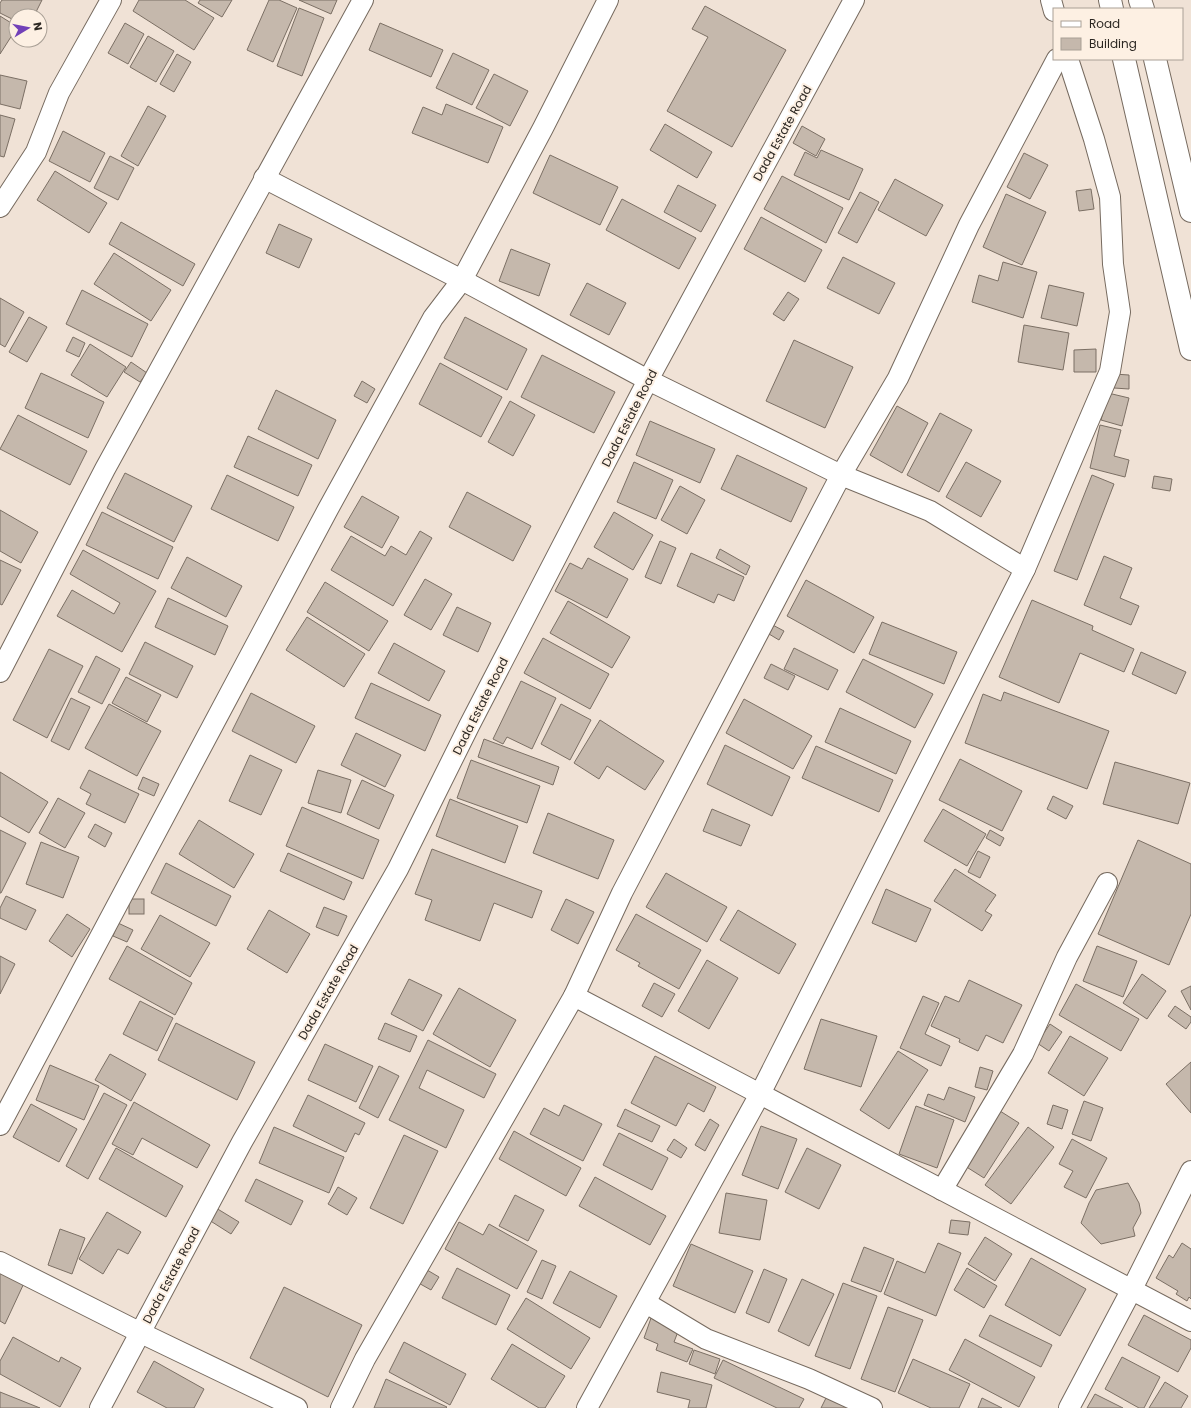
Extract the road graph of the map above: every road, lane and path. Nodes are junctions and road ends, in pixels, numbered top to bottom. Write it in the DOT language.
graph roads {
  1 [pos="111,0"];
  2 [pos="363,0"];
  3 [pos="608,0"];
  4 [pos="854,0"];
  5 [pos="1056,60"];
  6 [pos="1068,60"];
  7 [pos="1124,60"];
  8 [pos="1155,60"];
  9 [pos="264,178"];
  10 [pos="0,207"];
  11 [pos="1191,211"];
  12 [pos="462,280"];
  13 [pos="1191,349"];
  14 [pos="648,380"];
  15 [pos="841,475"];
  16 [pos="1025,569"];
  17 [pos="0,672"];
  18 [pos="1107,883"];
  19 [pos="574,996"];
  20 [pos="760,1094"];
  21 [pos="0,1125"];
  22 [pos="1191,1171"];
  23 [pos="942,1190"];
  24 [pos="0,1262"];
  25 [pos="1132,1288"];
  26 [pos="646,1302"];
  27 [pos="1191,1321"];
  28 [pos="141,1333"];
  29 [pos="100,1408"];
  30 [pos="297,1408"];
  31 [pos="341,1408"];
  32 [pos="587,1408"];
  33 [pos="872,1408"];
  34 [pos="1069,1408"];
  1 -- 10 [label="street"];
  2 -- 9 [label="street"];
  3 -- 12 [label="street"];
  4 -- 14 [label="street, Dada Estate Road"];
  5 -- 15 [label="street"];
  6 -- 16 [label="street"];
  7 -- 13 [label="highway"];
  8 -- 11 [label="highway"];
  9 -- 12 [label="street"];
  9 -- 17 [label="street"];
  12 -- 14 [label="street"];
  12 -- 21 [label="street"];
  14 -- 15 [label="street"];
  14 -- 28 [label="street, Dada Estate Road"];
  15 -- 16 [label="street"];
  15 -- 19 [label="street"];
  16 -- 20 [label="street"];
  18 -- 23 [label="street"];
  19 -- 20 [label="street"];
  19 -- 31 [label="street"];
  20 -- 23 [label="street"];
  20 -- 26 [label="street"];
  22 -- 25 [label="street"];
  23 -- 25 [label="street"];
  24 -- 28 [label="street"];
  25 -- 27 [label="street"];
  25 -- 34 [label="street"];
  26 -- 32 [label="street"];
  26 -- 33 [label="street"];
  28 -- 29 [label="street, Dada Estate Road"];
  28 -- 30 [label="street"];
}
